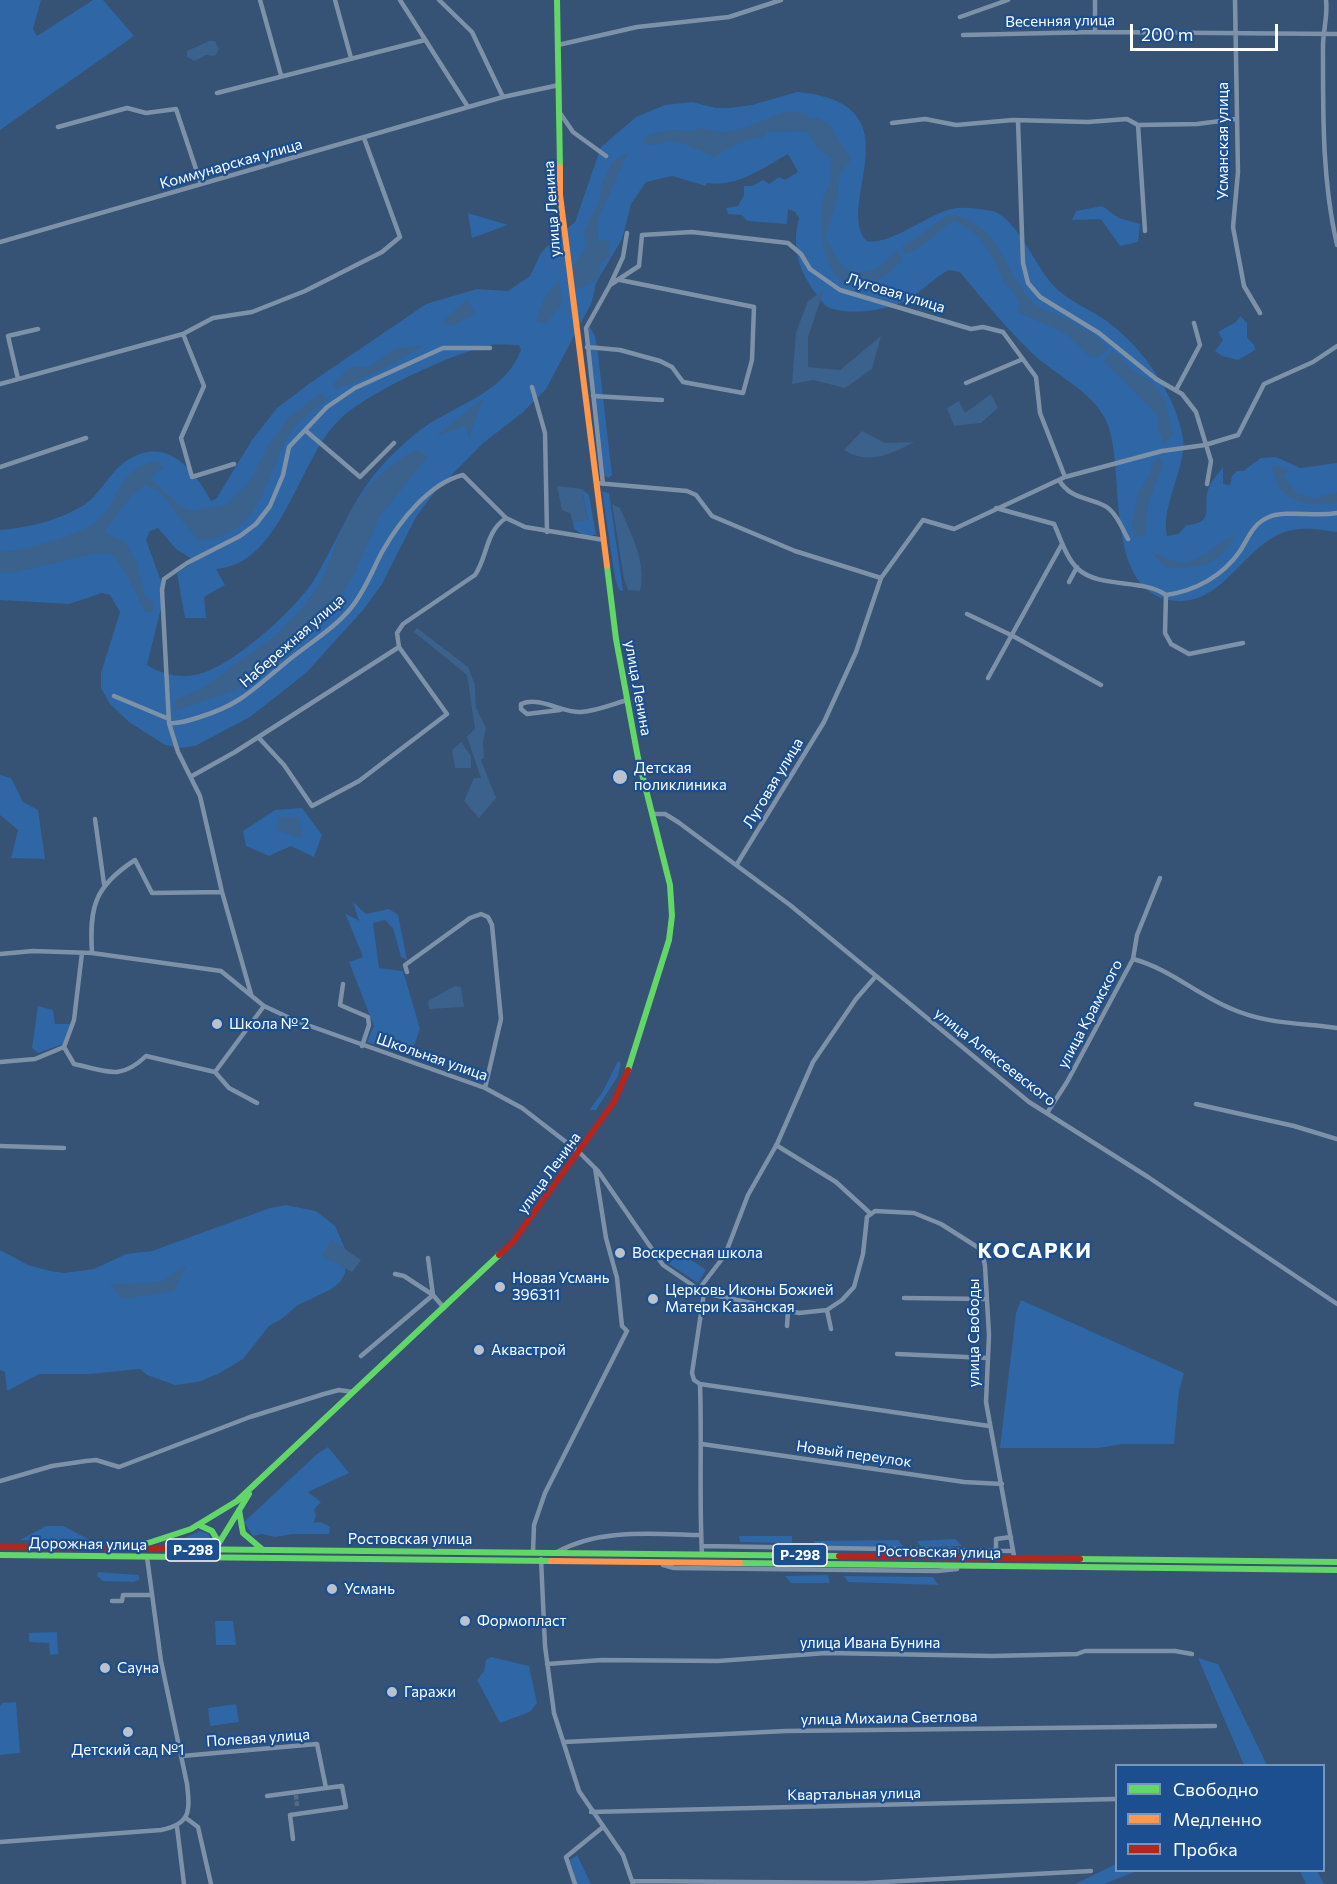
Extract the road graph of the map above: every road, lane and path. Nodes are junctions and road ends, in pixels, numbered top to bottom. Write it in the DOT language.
graph roads {
  1 [pos="260,0"];
  2 [pos="335,0"];
  3 [pos="400,0"];
  4 [pos="439,0"];
  5 [pos="557,0"];
  6 [pos="781,0"];
  7 [pos="1008,0"];
  8 [pos="1095,0"];
  9 [pos="1235,0"];
  10 [pos="1326,0"];
  11 [pos="772,2"];
  12 [pos="960,17"];
  13 [pos="1095,32"];
  14 [pos="1234,33"];
  15 [pos="963,34"];
  16 [pos="1323,34"];
  17 [pos="1337,34"];
  18 [pos="425,40"];
  19 [pos="558,45"];
  20 [pos="351,58"];
  21 [pos="281,75"];
  22 [pos="559,85"];
  23 [pos="217,93"];
  24 [pos="503,97"];
  25 [pos="468,107"];
  26 [pos="560,114"];
  27 [pos="1236,119"];
  28 [pos="1018,121"];
  29 [pos="892,123"];
  30 [pos="1138,125"];
  31 [pos="57,127"];
  32 [pos="364,138"];
  33 [pos="606,156"];
  34 [pos="201,184"];
  35 [pos="1145,231"];
  36 [pos="1336,231"];
  37 [pos="627,233"];
  38 [pos="0,242"];
  39 [pos="1337,245"];
  40 [pos="619,280"];
  41 [pos="610,285"];
  42 [pos="1260,313"];
  43 [pos="1194,323"];
  44 [pos="38,329"];
  45 [pos="183,334"];
  46 [pos="1337,346"];
  47 [pos="587,347"];
  48 [pos="490,348"];
  49 [pos="1023,360"];
  50 [pos="18,379"];
  51 [pos="966,383"];
  52 [pos="0,384"];
  53 [pos="532,387"];
  54 [pos="1176,390"];
  55 [pos="593,396"];
  56 [pos="662,400"];
  57 [pos="306,431"];
  58 [pos="86,438"];
  59 [pos="394,443"];
  60 [pos="1205,445"];
  61 [pos="234,464"];
  62 [pos="0,467"];
  63 [pos="1065,477"];
  64 [pos="1059,480"];
  65 [pos="600,483"];
  66 [pos="1208,484"];
  67 [pos="995,508"];
  68 [pos="1337,513"];
  69 [pos="506,518"];
  70 [pos="547,532"];
  71 [pos="1128,539"];
  72 [pos="604,540"];
  73 [pos="1062,544"];
  74 [pos="1077,567"];
  75 [pos="881,578"];
  76 [pos="1069,582"];
  77 [pos="1167,595"];
  78 [pos="967,614"];
  79 [pos="1013,636"];
  80 [pos="1243,643"];
  81 [pos="399,647"];
  82 [pos="988,678"];
  83 [pos="1101,685"];
  84 [pos="114,696"];
  85 [pos="627,700"];
  86 [pos="560,710"];
  87 [pos="169,721"];
  88 [pos="259,738"];
  89 [pos="192,776"];
  90 [pos="652,814"];
  91 [pos="95,819"];
  92 [pos="737,864"];
  93 [pos="1160,878"];
  94 [pos="104,884"];
  95 [pos="222,892"];
  96 [pos="82,953"];
  97 [pos="92,953"];
  98 [pos="1,954"];
  99 [pos="1132,960"];
  100 [pos="407,972"];
  101 [pos="876,976"];
  102 [pos="343,984"];
  103 [pos="251,994"];
  104 [pos="264,1006"];
  105 [pos="1337,1028"];
  106 [pos="362,1046"];
  107 [pos="64,1047"];
  108 [pos="0,1062"];
  109 [pos="215,1072"];
  110 [pos="485,1088"];
  111 [pos="257,1103"];
  112 [pos="1196,1104"];
  113 [pos="1047,1113"];
  114 [pos="1337,1139"];
  115 [pos="776,1145"];
  116 [pos="0,1146"];
  117 [pos="64,1148"];
  118 [pos="579,1152"];
  119 [pos="595,1168"];
  120 [pos="871,1214"];
  121 [pos="428,1258"];
  122 [pos="395,1274"];
  123 [pos="702,1291"];
  124 [pos="433,1294"];
  125 [pos="904,1298"];
  126 [pos="987,1299"];
  127 [pos="1337,1304"];
  128 [pos="444,1308"];
  129 [pos="827,1310"];
  130 [pos="788,1311"];
  131 [pos="787,1326"];
  132 [pos="831,1329"];
  133 [pos="897,1354"];
  134 [pos="361,1356"];
  135 [pos="988,1358"];
  136 [pos="700,1384"];
  137 [pos="353,1392"];
  138 [pos="989,1426"];
  139 [pos="702,1444"];
  140 [pos="0,1481"];
  141 [pos="257,1484"];
  142 [pos="1002,1484"];
  143 [pos="239,1510"];
  144 [pos="201,1526"];
  145 [pos="701,1534"];
  146 [pos="1011,1537"];
  147 [pos="219,1544"];
  148 [pos="702,1546"];
  149 [pos="0,1547"];
  150 [pos="123,1550"];
  151 [pos="214,1550"];
  152 [pos="263,1550"];
  153 [pos="996,1551"];
  154 [pos="533,1552"];
  155 [pos="556,1552"];
  156 [pos="702,1554"];
  157 [pos="1014,1554"];
  158 [pos="0,1555"];
  159 [pos="147,1557"];
  160 [pos="205,1557"];
  161 [pos="284,1558"];
  162 [pos="541,1559"];
  163 [pos="1337,1562"];
  164 [pos="1014,1565"];
  165 [pos="1337,1570"];
  166 [pos="150,1595"];
  167 [pos="112,1600"];
  168 [pos="1192,1654"];
  169 [pos="547,1664"];
  170 [pos="1215,1726"];
  171 [pos="564,1742"];
  172 [pos="182,1756"];
  173 [pos="326,1788"];
  174 [pos="267,1796"];
  175 [pos="1115,1799"];
  176 [pos="297,1806"];
  177 [pos="591,1812"];
  178 [pos="298,1814"];
  179 [pos="186,1818"];
  180 [pos="177,1827"];
  181 [pos="603,1827"];
  182 [pos="293,1839"];
  183 [pos="0,1842"];
  184 [pos="1091,1871"];
  185 [pos="633,1883"];
  186 [pos="184,1884"];
  187 [pos="210,1884"];
  188 [pos="574,1884"];
  1 -- 21 [label="street"];
  2 -- 20 [label="street"];
  3 -- 18 [label="street"];
  4 -- 24 [label="street"];
  5 -- 19 [label="main road, улица Ленина"];
  6 -- 11 [label="street"];
  7 -- 12 [label="street"];
  8 -- 13 [label="street"];
  9 -- 14 [label="street, Усманская улица"];
  10 -- 16 [label="street"];
  11 -- 19 [label="street"];
  13 -- 14 [label="street, Весенняя улица"];
  13 -- 15 [label="street, Весенняя улица"];
  14 -- 16 [label="street, Весенняя улица"];
  14 -- 27 [label="street, Усманская улица"];
  16 -- 17 [label="street, Весенняя улица"];
  16 -- 36 [label="street"];
  18 -- 20 [label="street"];
  18 -- 25 [label="street"];
  19 -- 22 [label="main road, улица Ленина"];
  20 -- 21 [label="street"];
  21 -- 23 [label="street"];
  22 -- 24 [label="street, Коммунарская улица"];
  22 -- 26 [label="main road, улица Ленина"];
  24 -- 25 [label="street, Коммунарская улица"];
  25 -- 32 [label="street, Коммунарская улица"];
  26 -- 33 [label="street"];
  26 -- 65 [label="main road, улица Ленина"];
  27 -- 30 [label="street"];
  27 -- 42 [label="street, Усманская улица"];
  28 -- 29 [label="street"];
  28 -- 30 [label="street"];
  28 -- 54 [label="street"];
  30 -- 35 [label="street"];
  31 -- 34 [label="street"];
  32 -- 34 [label="street, Коммунарская улица"];
  32 -- 45 [label="street"];
  34 -- 38 [label="street, Коммунарская улица"];
  36 -- 39 [label="street"];
  37 -- 41 [label="street"];
  40 -- 41 [label="street, Луговая улица"];
  40 -- 47 [label="street"];
  40 -- 49 [label="street, Луговая улица"];
  41 -- 47 [label="street, Луговая улица"];
  43 -- 54 [label="street"];
  44 -- 50 [label="street"];
  45 -- 50 [label="street"];
  45 -- 61 [label="street"];
  46 -- 60 [label="street, Луговая улица"];
  47 -- 55 [label="street, Луговая улица"];
  48 -- 57 [label="street"];
  49 -- 51 [label="street"];
  49 -- 63 [label="street, Луговая улица"];
  50 -- 52 [label="street"];
  53 -- 70 [label="street"];
  54 -- 60 [label="street"];
  55 -- 56 [label="street"];
  55 -- 65 [label="street, Луговая улица"];
  57 -- 59 [label="street"];
  57 -- 87 [label="street"];
  58 -- 62 [label="street"];
  60 -- 63 [label="street, Луговая улица"];
  60 -- 66 [label="street"];
  63 -- 64 [label="street, Луговая улица"];
  64 -- 67 [label="street, Луговая улица"];
  64 -- 71 [label="street"];
  65 -- 72 [label="main road, улица Ленина"];
  65 -- 75 [label="street"];
  67 -- 73 [label="street"];
  67 -- 75 [label="street, Луговая улица"];
  68 -- 77 [label="street"];
  69 -- 70 [label="street, Набережная улица"];
  69 -- 81 [label="street"];
  69 -- 87 [label="street, Набережная улица"];
  70 -- 72 [label="street, Набережная улица"];
  72 -- 85 [label="main road, улица Ленина"];
  73 -- 74 [label="street"];
  73 -- 79 [label="street"];
  74 -- 76 [label="street"];
  74 -- 77 [label="street"];
  75 -- 92 [label="street, Луговая улица"];
  77 -- 80 [label="street"];
  78 -- 79 [label="street"];
  79 -- 82 [label="street"];
  79 -- 83 [label="street"];
  81 -- 88 [label="street"];
  81 -- 88 [label="street"];
  84 -- 87 [label="street"];
  85 -- 86 [label="street"];
  85 -- 90 [label="main road, улица Ленина"];
  86 -- 86 [label="street"];
  87 -- 89 [label="street"];
  88 -- 89 [label="street"];
  89 -- 95 [label="street"];
  90 -- 92 [label="street, улица Алексеевского"];
  90 -- 118 [label="main road, улица Ленина"];
  91 -- 94 [label="street"];
  92 -- 101 [label="street, улица Алексеевского"];
  93 -- 99 [label="street"];
  94 -- 95 [label="street"];
  94 -- 97 [label="street"];
  95 -- 103 [label="street"];
  96 -- 97 [label="street, Школьная улица"];
  96 -- 98 [label="street, Школьная улица"];
  96 -- 107 [label="street"];
  97 -- 103 [label="street, Школьная улица"];
  99 -- 105 [label="street, улица Крамского"];
  99 -- 113 [label="street, улица Крамского"];
  100 -- 110 [label="street"];
  101 -- 113 [label="street, улица Алексеевского"];
  101 -- 115 [label="street"];
  102 -- 106 [label="street"];
  103 -- 104 [label="street, Школьная улица"];
  104 -- 106 [label="street, Школьная улица"];
  104 -- 109 [label="street"];
  106 -- 110 [label="street, Школьная улица"];
  107 -- 108 [label="street"];
  107 -- 109 [label="street"];
  109 -- 111 [label="street"];
  110 -- 118 [label="street, Школьная улица"];
  112 -- 114 [label="street"];
  113 -- 127 [label="street, улица Алексеевского"];
  115 -- 120 [label="street"];
  115 -- 123 [label="street"];
  116 -- 117 [label="street"];
  118 -- 119 [label="street"];
  118 -- 128 [label="main road, улица Ленина"];
  119 -- 123 [label="street"];
  119 -- 154 [label="street"];
  120 -- 126 [label="street, улица Свободы"];
  120 -- 129 [label="street"];
  121 -- 124 [label="street"];
  122 -- 124 [label="street"];
  123 -- 130 [label="street"];
  123 -- 136 [label="street"];
  124 -- 128 [label="street"];
  124 -- 134 [label="street"];
  125 -- 126 [label="street"];
  126 -- 135 [label="street, улица Свободы"];
  128 -- 137 [label="main road, улица Ленина"];
  129 -- 130 [label="street"];
  129 -- 132 [label="street"];
  130 -- 131 [label="street"];
  133 -- 135 [label="street"];
  135 -- 138 [label="street, улица Свободы"];
  136 -- 138 [label="street"];
  136 -- 139 [label="street"];
  137 -- 140 [label="street"];
  137 -- 141 [label="main road, улица Ленина"];
  138 -- 142 [label="street, улица Свободы"];
  139 -- 142 [label="street, Новый переулок"];
  139 -- 145 [label="street"];
  141 -- 143 [label="main road"];
  141 -- 144 [label="main road"];
  142 -- 146 [label="street, улица Свободы"];
  143 -- 147 [label="main road"];
  143 -- 152 [label="main road"];
  144 -- 147 [label="main road"];
  144 -- 150 [label="main road"];
  145 -- 148 [label="street"];
  145 -- 155 [label="street, Ростовская улица"];
  146 -- 153 [label="street"];
  146 -- 157 [label="street, улица Свободы"];
  147 -- 151 [label="main road"];
  148 -- 153 [label="street"];
  148 -- 156 [label="street"];
  149 -- 150 [label="main road, Дорожная улица / Р-298"];
  150 -- 151 [label="main road, Дорожная улица / Р-298"];
  151 -- 152 [label="main road, Дорожная улица / Р-298"];
  151 -- 160 [label="main road"];
  152 -- 154 [label="main road, Ростовская улица / Р-298"];
  153 -- 157 [label="street"];
  154 -- 155 [label="main road, Ростовская улица / Р-298"];
  155 -- 156 [label="main road, Ростовская улица / Р-298"];
  156 -- 157 [label="main road, Ростовская улица / Р-298"];
  157 -- 163 [label="main road, Ростовская улица / Р-298"];
  157 -- 164 [label="main road"];
  158 -- 159 [label="main road, Дорожная улица / Р-298"];
  159 -- 160 [label="main road, Дорожная улица / Р-298"];
  159 -- 166 [label="street"];
  160 -- 161 [label="main road, Дорожная улица / Р-298"];
  161 -- 162 [label="main road, Ростовская улица / Р-298"];
  162 -- 164 [label="main road, Ростовская улица / Р-298"];
  162 -- 169 [label="street"];
  164 -- 165 [label="main road, Ростовская улица / Р-298"];
  166 -- 167 [label="street"];
  166 -- 172 [label="street"];
  168 -- 169 [label="street, улица Ивана Бунина"];
  169 -- 171 [label="street"];
  170 -- 171 [label="street, улица Михаила Светлова"];
  171 -- 177 [label="street"];
  172 -- 173 [label="street, Полевая улица"];
  172 -- 179 [label="street"];
  173 -- 174 [label="street"];
  173 -- 178 [label="street"];
  175 -- 177 [label="street, Квартальная улица"];
  176 -- 178 [label="street"];
  177 -- 181 [label="street"];
  178 -- 182 [label="street"];
  179 -- 180 [label="street"];
  179 -- 187 [label="street"];
  180 -- 183 [label="street"];
  180 -- 186 [label="street"];
  181 -- 185 [label="street"];
  181 -- 188 [label="street"];
  184 -- 185 [label="street"];
}
